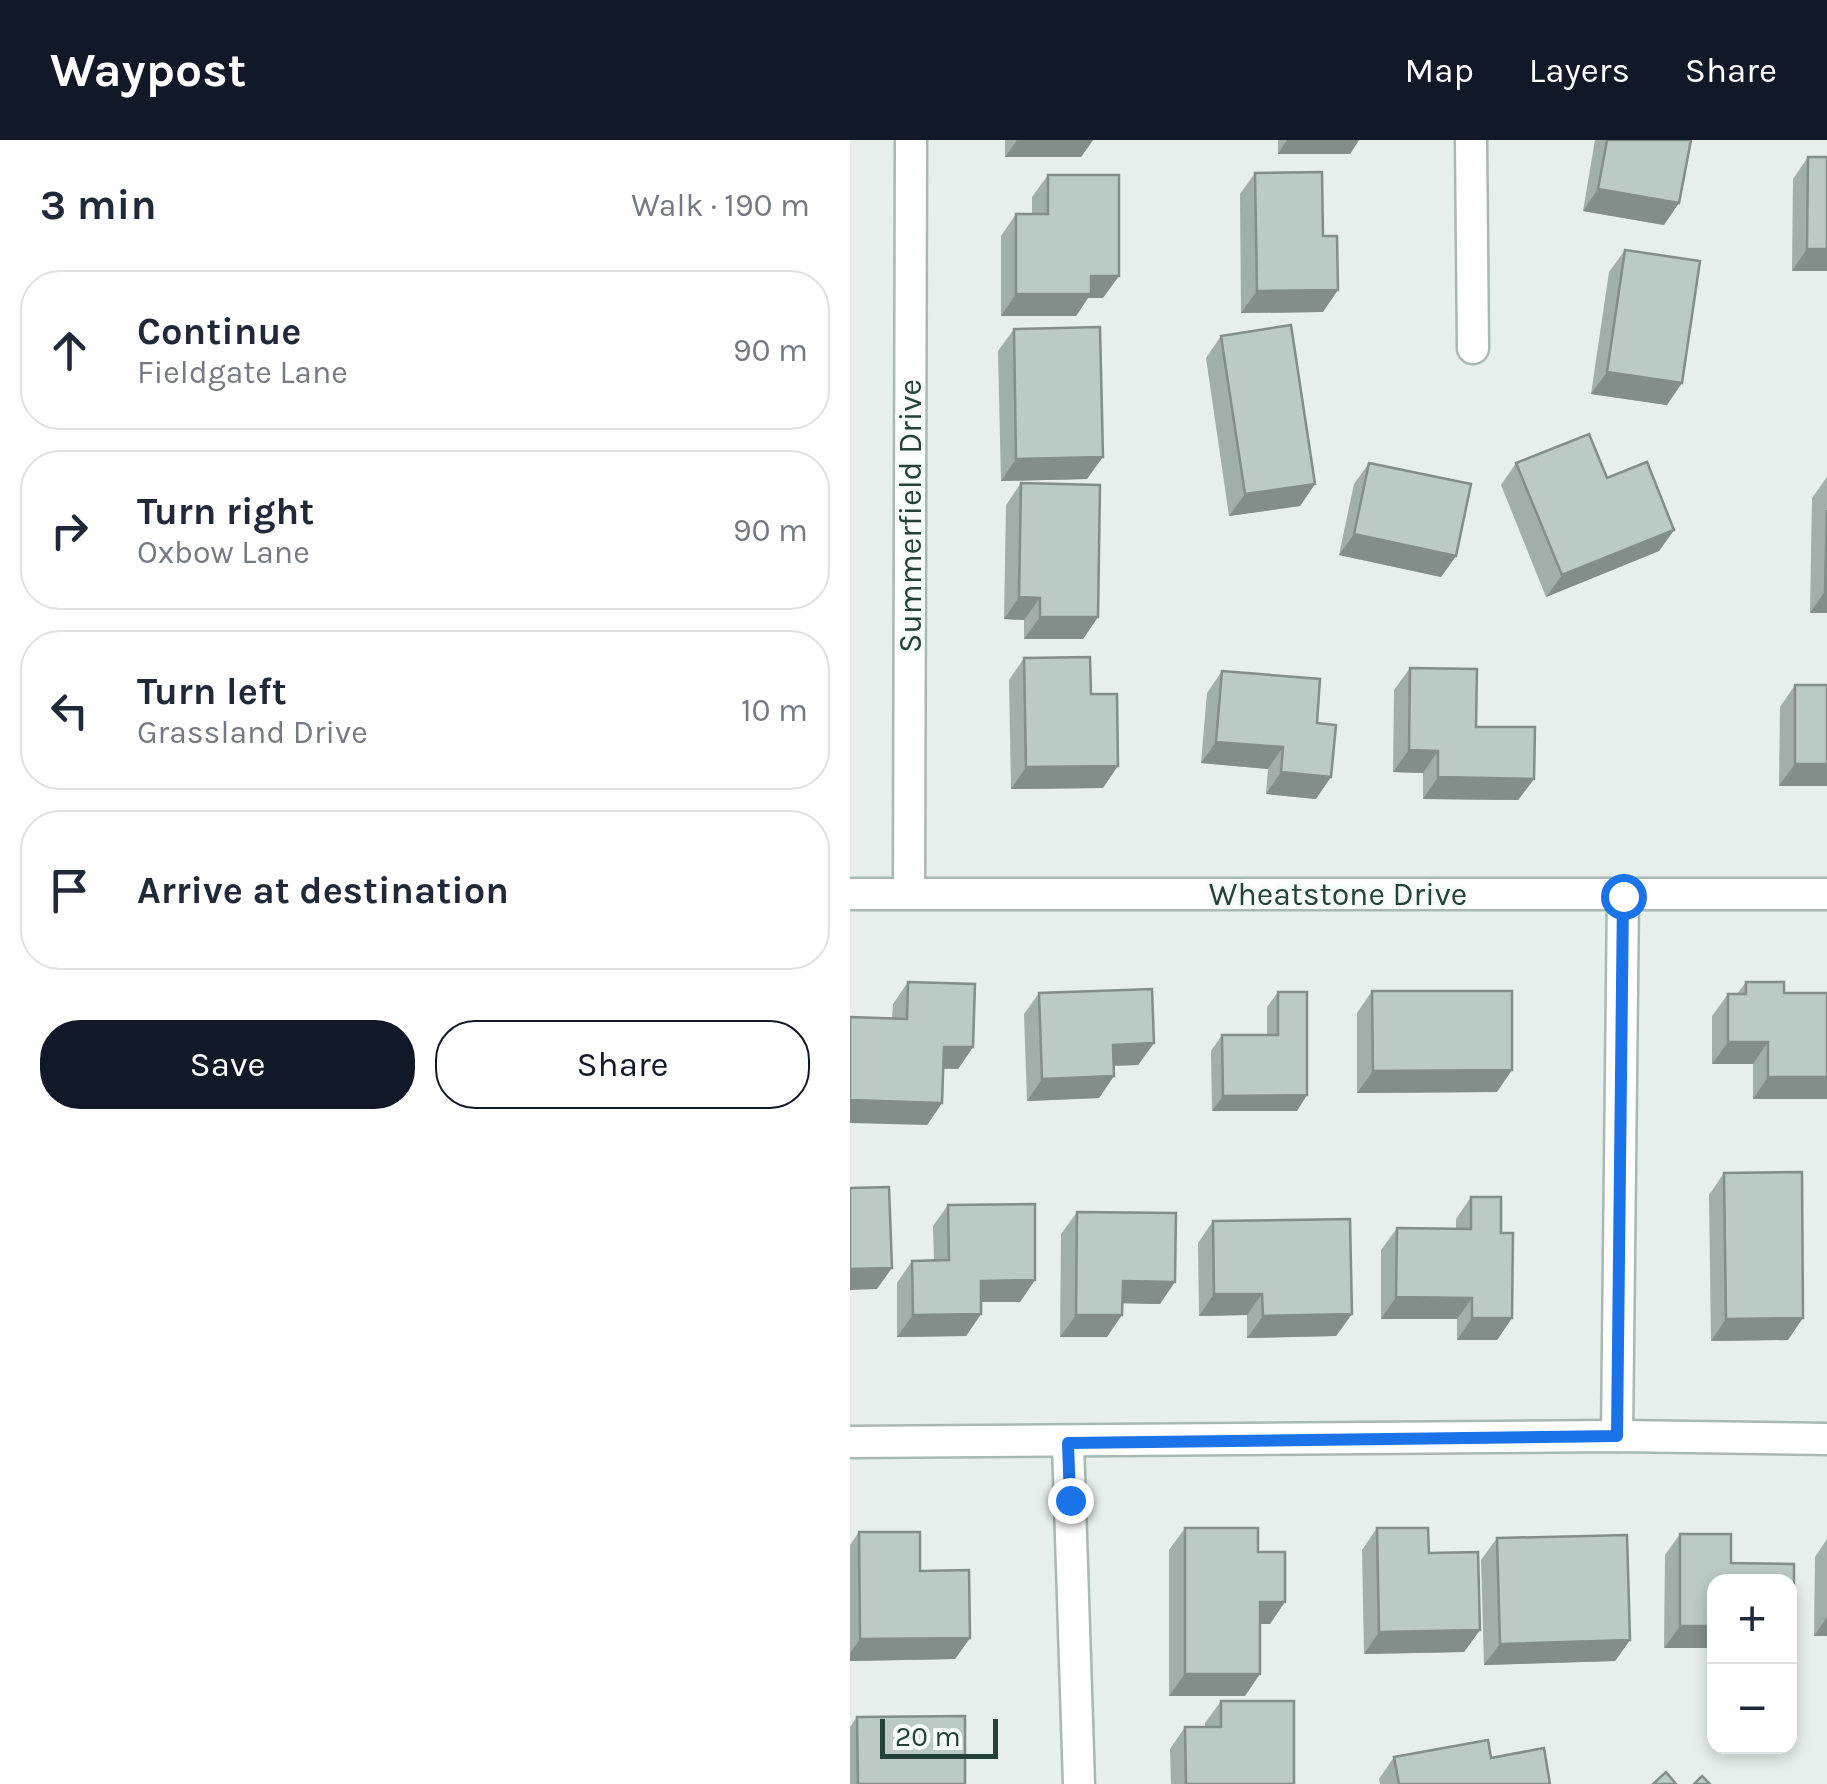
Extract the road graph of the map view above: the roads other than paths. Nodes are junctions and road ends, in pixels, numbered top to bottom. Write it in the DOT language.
graph roads {
  1 [pos="911,140"];
  2 [pos="1472,140"];
  3 [pos="1473,348"];
  4 [pos="909,892"];
  5 [pos="850,894"];
  6 [pos="1827,894"];
  7 [pos="1623,896"];
  8 [pos="1617,1436"];
  9 [pos="1827,1438"];
  10 [pos="850,1442"];
  11 [pos="1068,1443"];
  12 [pos="1079,1784"];
  1 -- 4 [label="street, Summerfield Drive"];
  2 -- 3 [label="street"];
  4 -- 5 [label="street, Wheatstone Drive"];
  4 -- 7 [label="street, Wheatstone Drive"];
  6 -- 7 [label="street, Wheatstone Drive"];
  7 -- 8 [label="street"];
  8 -- 9 [label="street"];
  8 -- 11 [label="street"];
  10 -- 11 [label="street"];
  11 -- 12 [label="street"];
}
